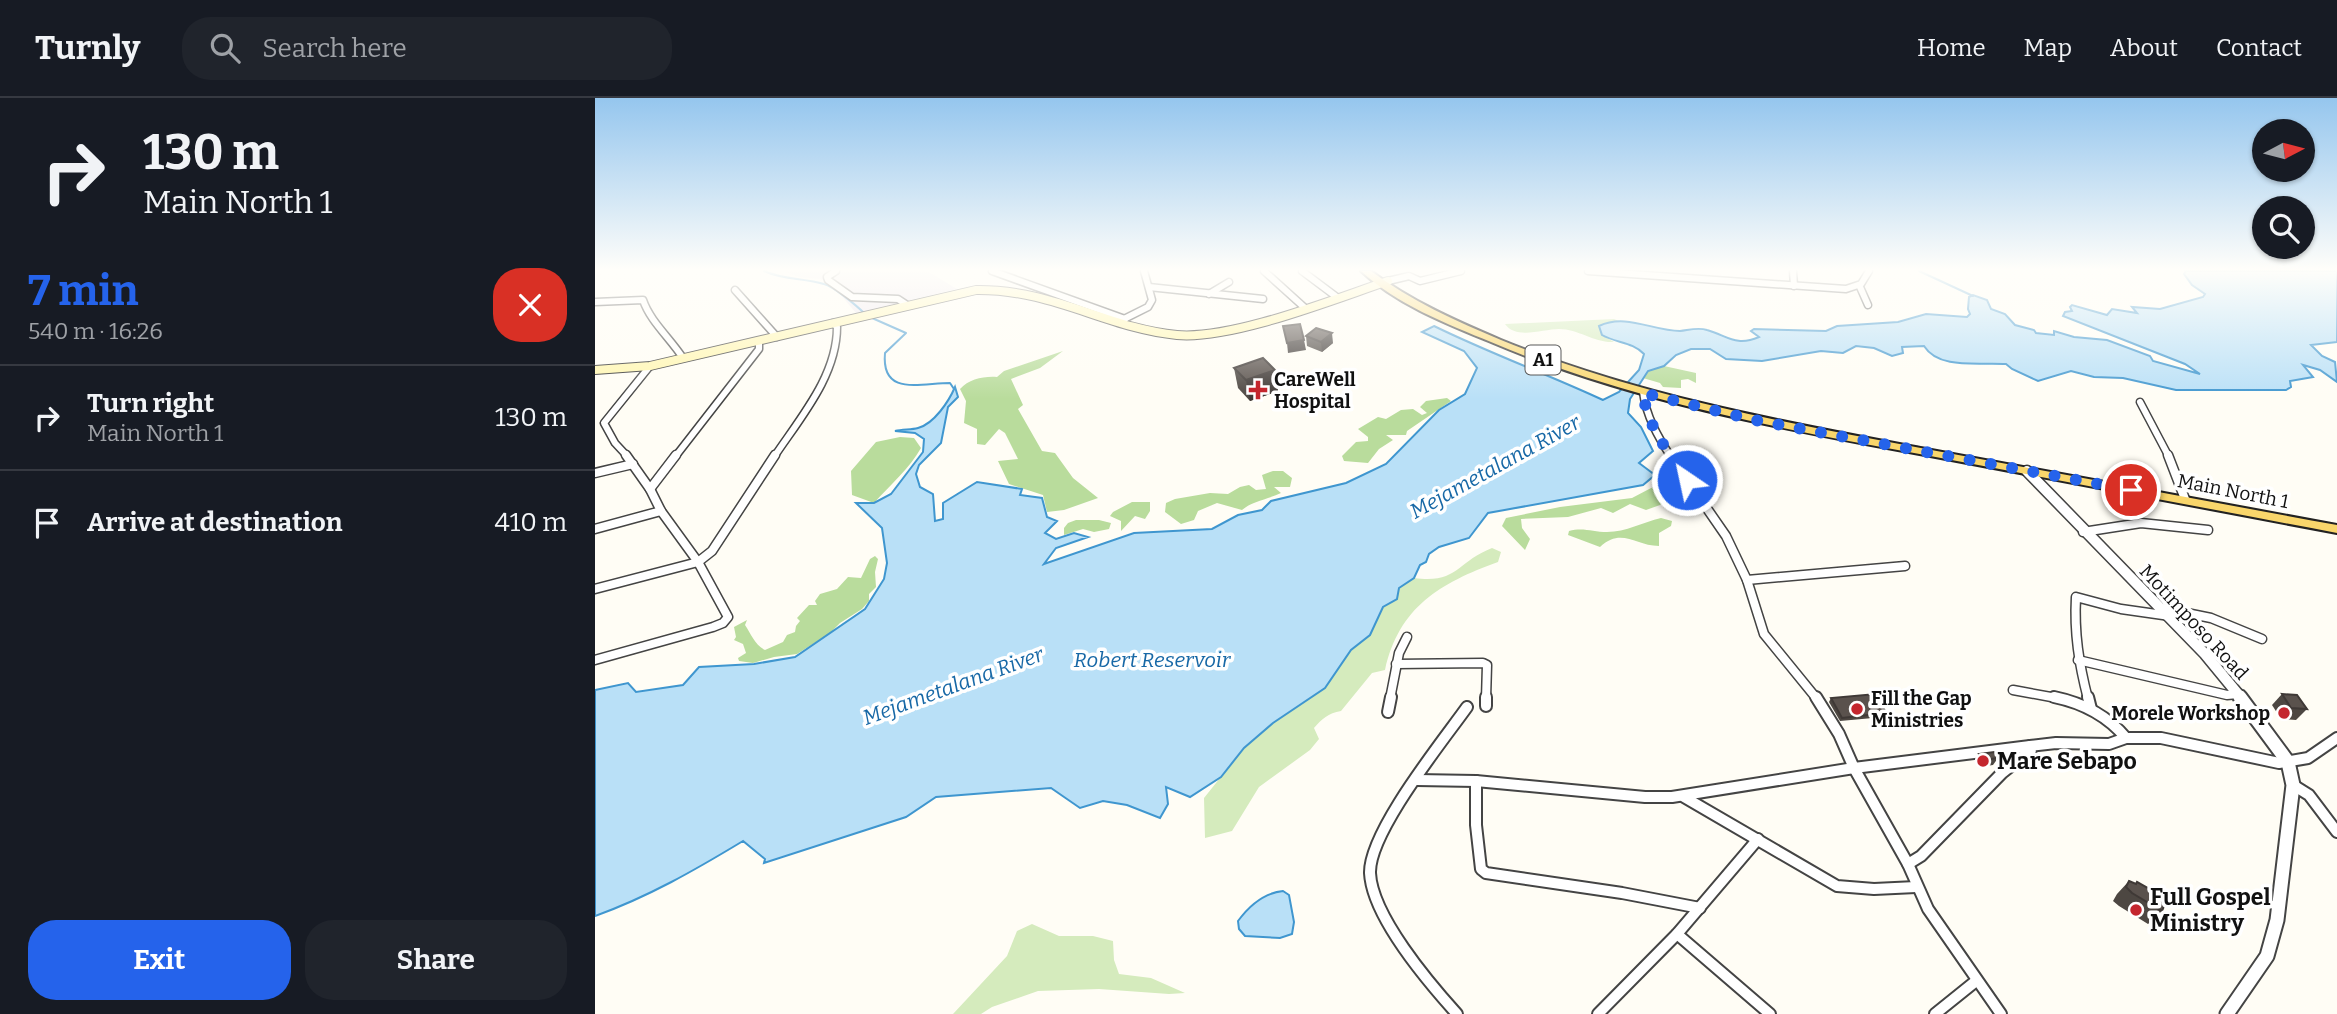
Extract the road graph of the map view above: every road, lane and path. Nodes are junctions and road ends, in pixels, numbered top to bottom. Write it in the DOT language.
graph roads {
  1 [pos="647,314"];
  2 [pos="756,314"];
  3 [pos="872,314"];
  4 [pos="1102,314"];
  5 [pos="1106,314"];
  6 [pos="1135,314"];
  7 [pos="1286,314"];
  8 [pos="1435,314"];
  9 [pos="1123,320"];
  10 [pos="834,323"];
  11 [pos="777,337"];
  12 [pos="759,341"];
  13 [pos="683,358"];
  14 [pos="650,366"];
  15 [pos="595,370"];
  16 [pos="620,370"];
  17 [pos="595,377"];
  18 [pos="1641,392"];
  19 [pos="2140,402"];
  20 [pos="604,423"];
  21 [pos="595,425"];
  22 [pos="633,464"];
  23 [pos="2027,471"];
  24 [pos="595,473"];
  25 [pos="650,489"];
  26 [pos="2185,499"];
  27 [pos="661,511"];
  28 [pos="595,528"];
  29 [pos="2337,529"];
  30 [pos="2208,530"];
  31 [pos="2083,531"];
  32 [pos="698,562"];
  33 [pos="1905,566"];
  34 [pos="1747,580"];
  35 [pos="595,589"];
  36 [pos="2166,612"];
  37 [pos="1407,637"];
  38 [pos="2262,639"];
  39 [pos="595,660"];
  40 [pos="2078,660"];
  41 [pos="1396,664"];
  42 [pos="2013,690"];
  43 [pos="2238,694"];
  44 [pos="1486,706"];
  45 [pos="1467,707"];
  46 [pos="2091,709"];
  47 [pos="1388,712"];
  48 [pos="2126,738"];
  49 [pos="2337,738"];
  50 [pos="2030,746"];
  51 [pos="2288,762"];
  52 [pos="1854,768"];
  53 [pos="1417,780"];
  54 [pos="1476,781"];
  55 [pos="2293,785"];
  56 [pos="1684,797"];
  57 [pos="2337,832"];
  58 [pos="1758,839"];
  59 [pos="1908,864"];
  60 [pos="1916,887"];
  61 [pos="1700,908"];
  62 [pos="1677,934"];
  63 [pos="1976,981"];
  64 [pos="1457,1014"];
  65 [pos="1598,1014"];
  66 [pos="1770,1014"];
  67 [pos="1935,1014"];
  68 [pos="2001,1014"];
  69 [pos="2227,1014"];
  1 -- 13 [label="street"];
  2 -- 11 [label="street"];
  3 -- 10 [label="main road"];
  4 -- 9 [label="main road"];
  5 -- 9 [label="street"];
  6 -- 9 [label="street"];
  7 -- 9 [label="main road"];
  8 -- 18 [label="main road, Main North 1 / A1"];
  10 -- 11 [label="main road"];
  10 -- 32 [label="street"];
  11 -- 12 [label="main road"];
  12 -- 13 [label="main road"];
  12 -- 25 [label="street"];
  13 -- 14 [label="main road"];
  14 -- 16 [label="main road"];
  14 -- 20 [label="street"];
  15 -- 16 [label="main road"];
  16 -- 17 [label="main road"];
  18 -- 23 [label="main road, Main North 1 / A1"];
  18 -- 34 [label="street"];
  19 -- 26 [label="street"];
  20 -- 21 [label="street"];
  20 -- 22 [label="street"];
  22 -- 24 [label="street"];
  22 -- 25 [label="street"];
  23 -- 26 [label="main road, Main North 1 / A1"];
  23 -- 31 [label="street, Motimposo Road"];
  25 -- 27 [label="street"];
  26 -- 29 [label="main road, Main North 1 / A1"];
  27 -- 28 [label="street"];
  27 -- 32 [label="street"];
  30 -- 31 [label="street"];
  31 -- 36 [label="street, Motimposo Road"];
  32 -- 35 [label="street"];
  32 -- 39 [label="street"];
  33 -- 34 [label="street"];
  34 -- 52 [label="street"];
  36 -- 38 [label="street"];
  36 -- 40 [label="street"];
  36 -- 43 [label="street, Motimposo Road"];
  37 -- 41 [label="street"];
  40 -- 43 [label="street"];
  40 -- 46 [label="street"];
  41 -- 44 [label="street"];
  41 -- 47 [label="street"];
  42 -- 46 [label="street"];
  43 -- 51 [label="street, Motimposo Road"];
  45 -- 53 [label="street"];
  46 -- 48 [label="street"];
  48 -- 50 [label="street"];
  48 -- 51 [label="street"];
  49 -- 51 [label="street"];
  50 -- 52 [label="street"];
  50 -- 59 [label="street"];
  51 -- 55 [label="street, Motimposo Road"];
  52 -- 56 [label="street"];
  52 -- 59 [label="street"];
  53 -- 54 [label="street"];
  53 -- 64 [label="street"];
  54 -- 56 [label="street"];
  54 -- 61 [label="street"];
  55 -- 57 [label="street"];
  55 -- 69 [label="street, Motimposo Road"];
  56 -- 58 [label="street"];
  58 -- 60 [label="street"];
  58 -- 61 [label="street"];
  59 -- 60 [label="street"];
  60 -- 63 [label="street"];
  61 -- 62 [label="street"];
  62 -- 65 [label="street"];
  62 -- 66 [label="street"];
  63 -- 67 [label="street"];
  63 -- 68 [label="street"];
}
